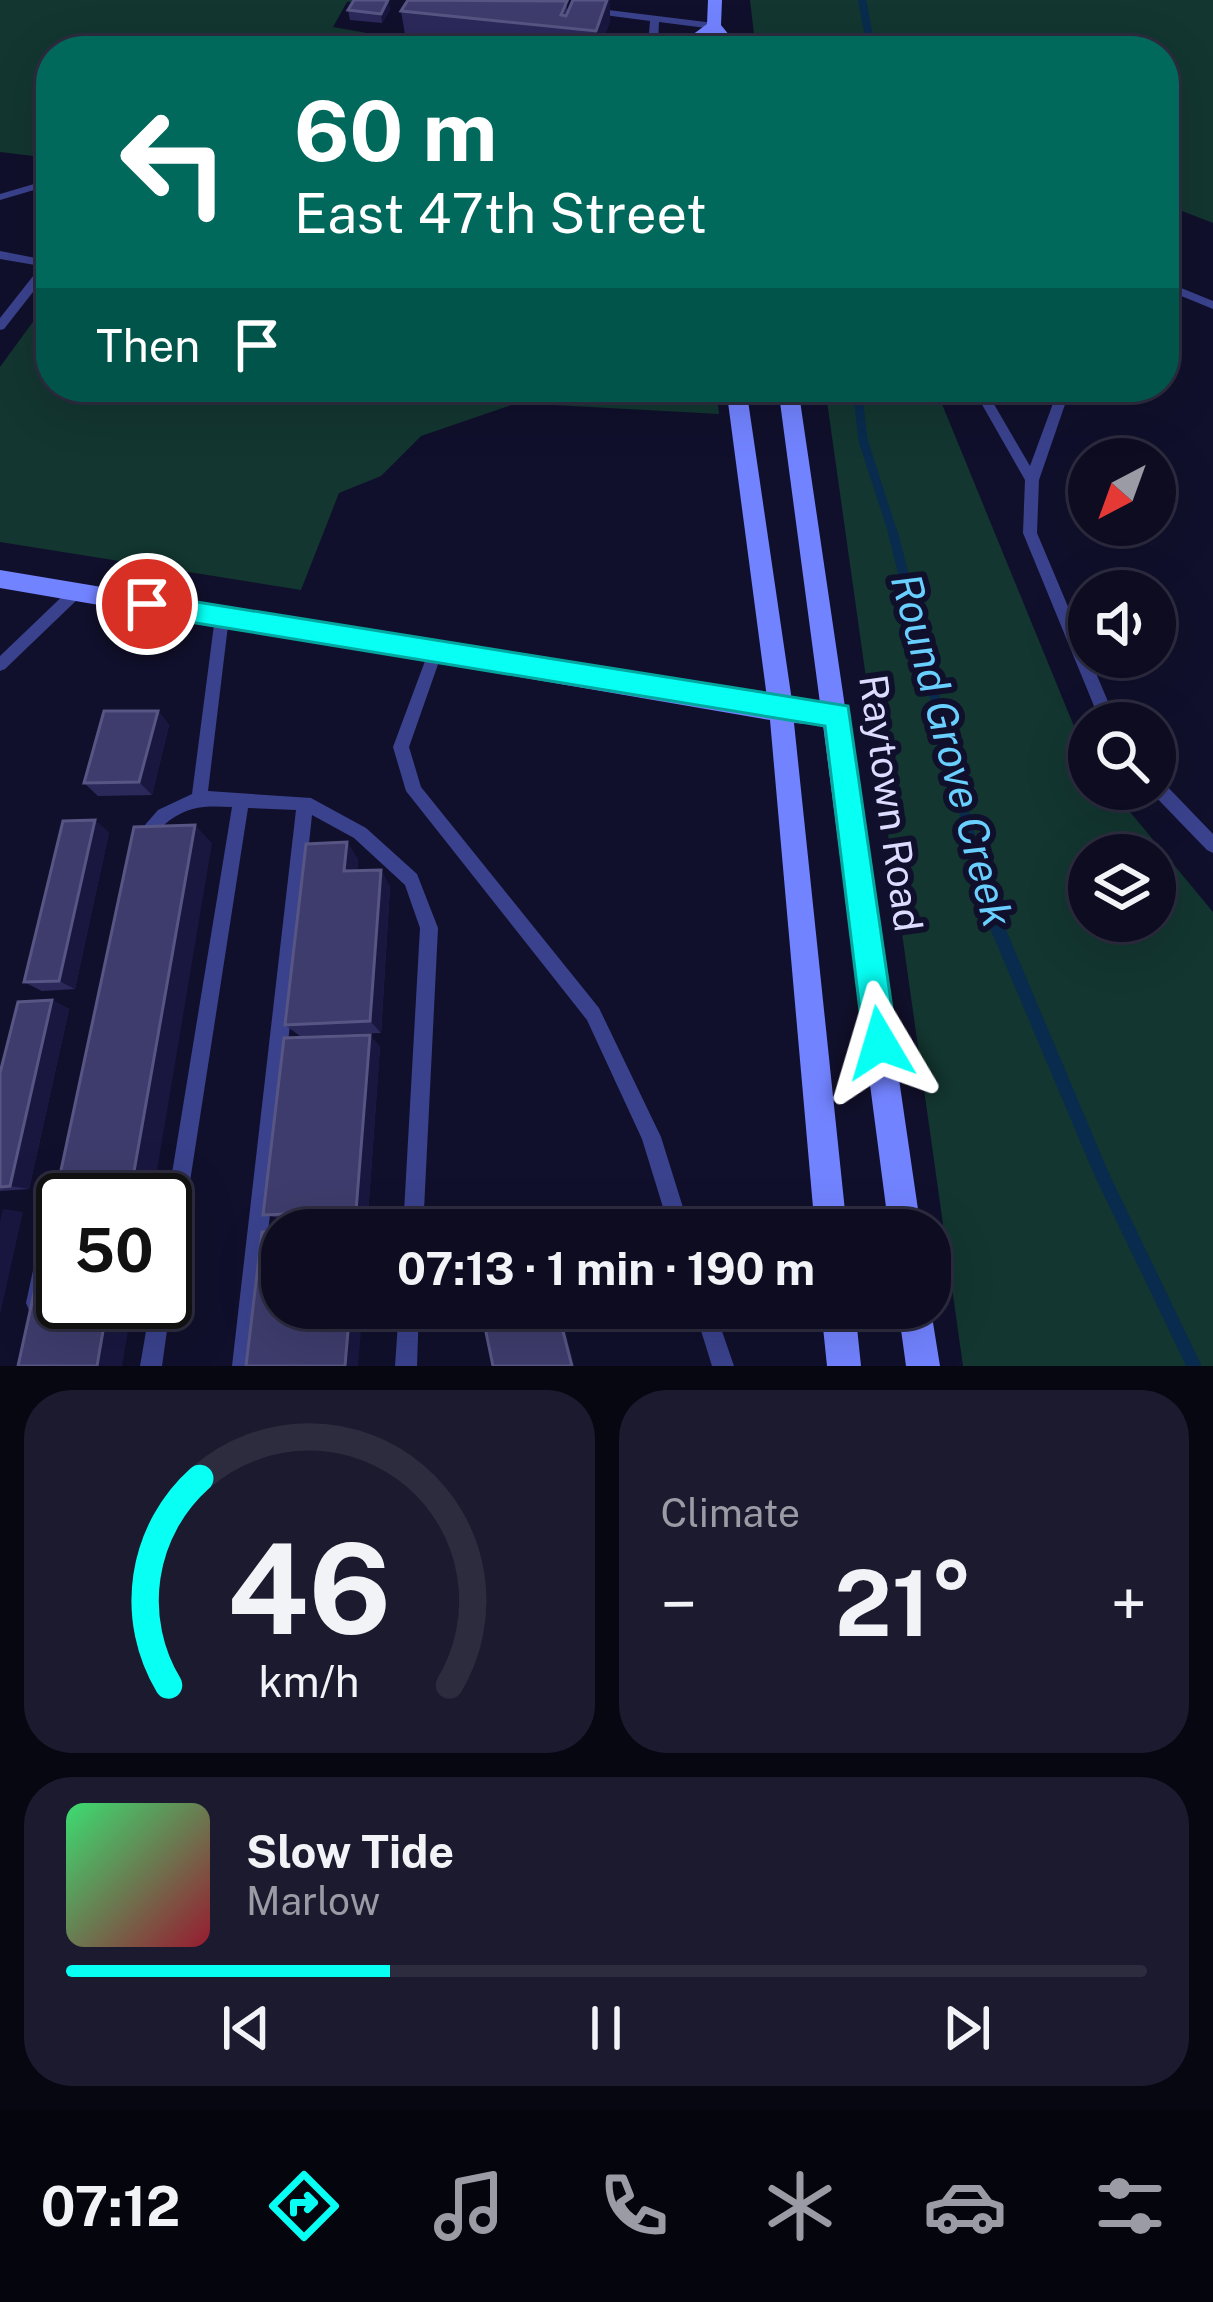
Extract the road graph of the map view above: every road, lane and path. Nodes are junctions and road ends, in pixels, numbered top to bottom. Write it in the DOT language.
graph roads {
  1 [pos="716,0"];
  2 [pos="573,9"];
  3 [pos="655,18"];
  4 [pos="714,26"];
  5 [pos="654,36"];
  6 [pos="700,36"];
  7 [pos="722,36"];
  8 [pos="36,186"];
  9 [pos="0,197"];
  10 [pos="0,255"];
  11 [pos="36,260"];
  12 [pos="36,280"];
  13 [pos="1179,291"];
  14 [pos="1213,305"];
  15 [pos="0,326"];
  16 [pos="738,402"];
  17 [pos="790,402"];
  18 [pos="987,402"];
  19 [pos="1060,402"];
  20 [pos="1032,480"];
  21 [pos="0,579"];
  22 [pos="76,592"];
  23 [pos="222,617"];
  24 [pos="435,653"];
  25 [pos="0,665"];
  26 [pos="1100,702"];
  27 [pos="781,711"];
  28 [pos="838,715"];
  29 [pos="199,798"];
  30 [pos="242,800"];
  31 [pos="305,803"];
  32 [pos="1176,807"];
  33 [pos="1213,845"];
  34 [pos="130,868"];
  35 [pos="182,1173"];
  36 [pos="414,1209"];
  37 [pos="673,1209"];
  38 [pos="829,1209"];
  39 [pos="902,1209"];
  40 [pos="36,1302"];
  41 [pos="32,1321"];
  42 [pos="157,1329"];
  43 [pos="408,1329"];
  44 [pos="711,1329"];
  45 [pos="840,1329"];
  46 [pos="918,1329"];
  47 [pos="151,1366"];
  48 [pos="243,1366"];
  49 [pos="406,1366"];
  50 [pos="723,1366"];
  51 [pos="844,1366"];
  52 [pos="922,1366"];
  1 -- 4 [label="main road"];
  2 -- 3 [label="lane"];
  3 -- 4 [label="lane"];
  3 -- 5 [label="lane"];
  4 -- 6 [label="main road"];
  4 -- 7 [label="main road"];
  8 -- 9 [label="lane"];
  10 -- 11 [label="lane"];
  12 -- 15 [label="lane"];
  13 -- 14 [label="lane"];
  16 -- 27 [label="main road"];
  17 -- 28 [label="main road, Raytown Road"];
  18 -- 20 [label="lane"];
  19 -- 20 [label="lane"];
  20 -- 26 [label="lane"];
  21 -- 22 [label="main road"];
  22 -- 23 [label="main road"];
  22 -- 25 [label="lane"];
  23 -- 24 [label="main road"];
  23 -- 29 [label="lane"];
  24 -- 27 [label="main road"];
  24 -- 37 [label="lane"];
  27 -- 28 [label="main road"];
  27 -- 38 [label="main road"];
  28 -- 39 [label="main road, Raytown Road"];
  29 -- 30 [label="lane"];
  29 -- 34 [label="lane"];
  30 -- 31 [label="lane"];
  30 -- 35 [label="lane"];
  31 -- 36 [label="lane"];
  31 -- 48 [label="lane"];
  32 -- 33 [label="lane"];
  40 -- 41 [label="lane"];
  42 -- 47 [label="lane"];
  43 -- 49 [label="lane"];
  44 -- 50 [label="lane"];
  45 -- 51 [label="main road"];
  46 -- 52 [label="main road"];
}
